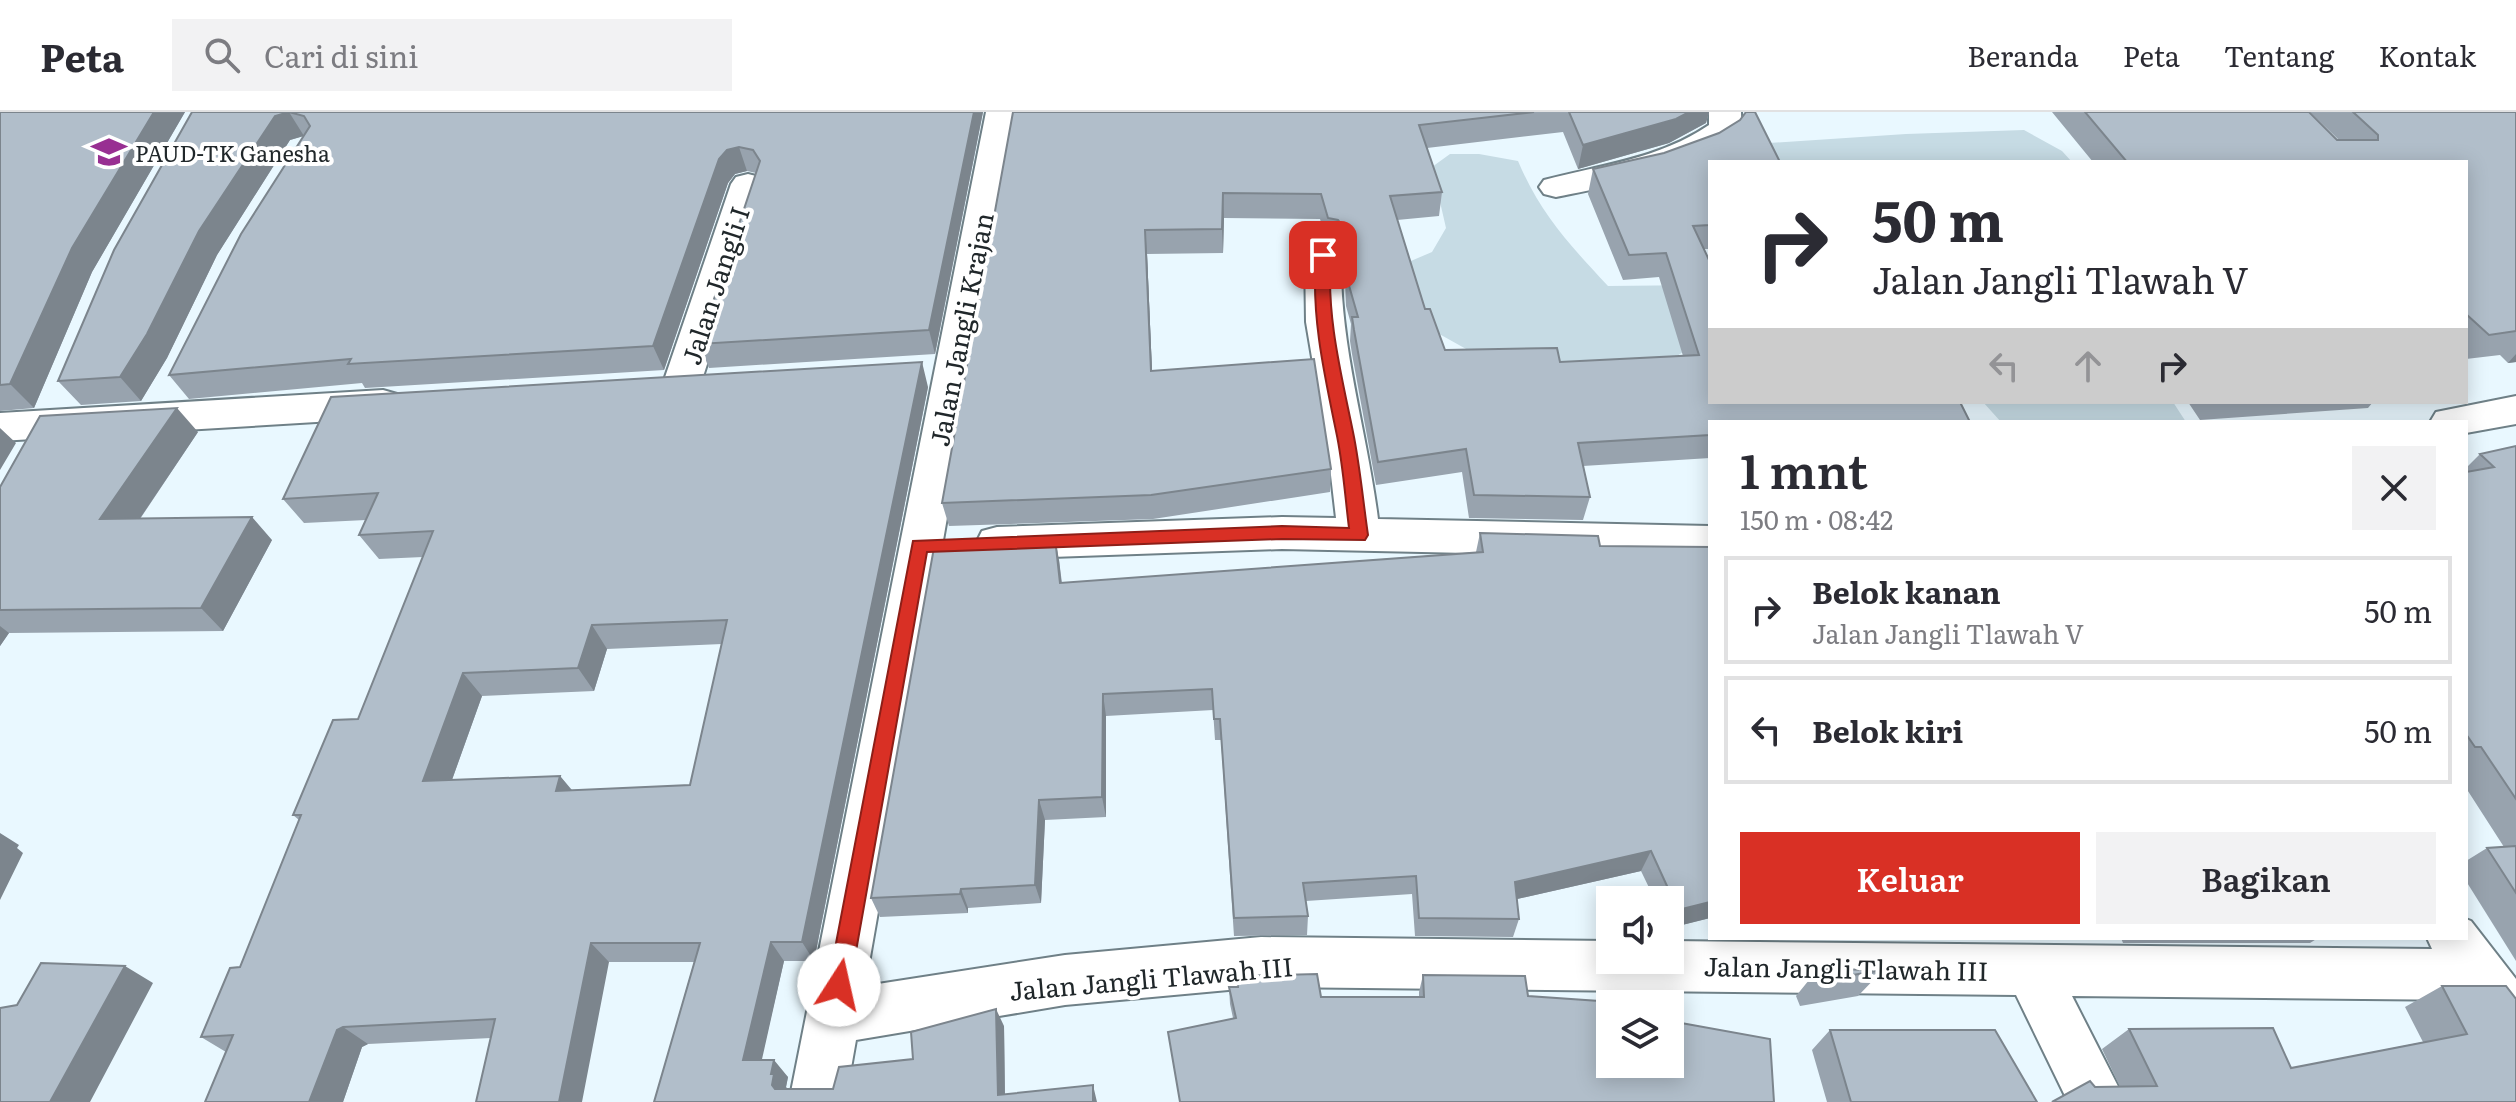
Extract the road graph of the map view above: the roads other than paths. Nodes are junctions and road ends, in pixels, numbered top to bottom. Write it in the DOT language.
graph roads {
  1 [pos="1002,112"];
  2 [pos="1725,112"];
  3 [pos="748,184"];
  4 [pos="1556,187"];
  5 [pos="1323,255"];
  6 [pos="67,383"];
  7 [pos="175,383"];
  8 [pos="726,383"];
  9 [pos="426,402"];
  10 [pos="2516,410"];
  11 [pos="2463,413"];
  12 [pos="155,418"];
  13 [pos="50,424"];
  14 [pos="0,427"];
  15 [pos="28,461"];
  16 [pos="1359,535"];
  17 [pos="1708,542"];
  18 [pos="919,546"];
  19 [pos="2466,956"];
  20 [pos="2030,969"];
  21 [pos="833,1017"];
  22 [pos="2516,1023"];
  23 [pos="817,1102"];
  24 [pos="2098,1102"];
  1 -- 18 [label="street, Jalan Jangli Krajan"];
  2 -- 4 [label="street"];
  3 -- 8 [label="street, Jalan Jangli I"];
  5 -- 16 [label="street"];
  6 -- 13 [label="street"];
  7 -- 12 [label="street"];
  9 -- 12 [label="street"];
  10 -- 11 [label="street"];
  12 -- 13 [label="street"];
  13 -- 14 [label="street"];
  13 -- 15 [label="street"];
  16 -- 17 [label="street"];
  16 -- 18 [label="street"];
  18 -- 21 [label="street, Jalan Jangli Krajan"];
  19 -- 20 [label="street, Jalan Jangli Tlawah III"];
  19 -- 22 [label="street, Jalan Jangli Tlawah III"];
  20 -- 21 [label="street, Jalan Jangli Tlawah III"];
  20 -- 24 [label="street"];
  21 -- 23 [label="street, Jalan Jangli Krajan"];
}
